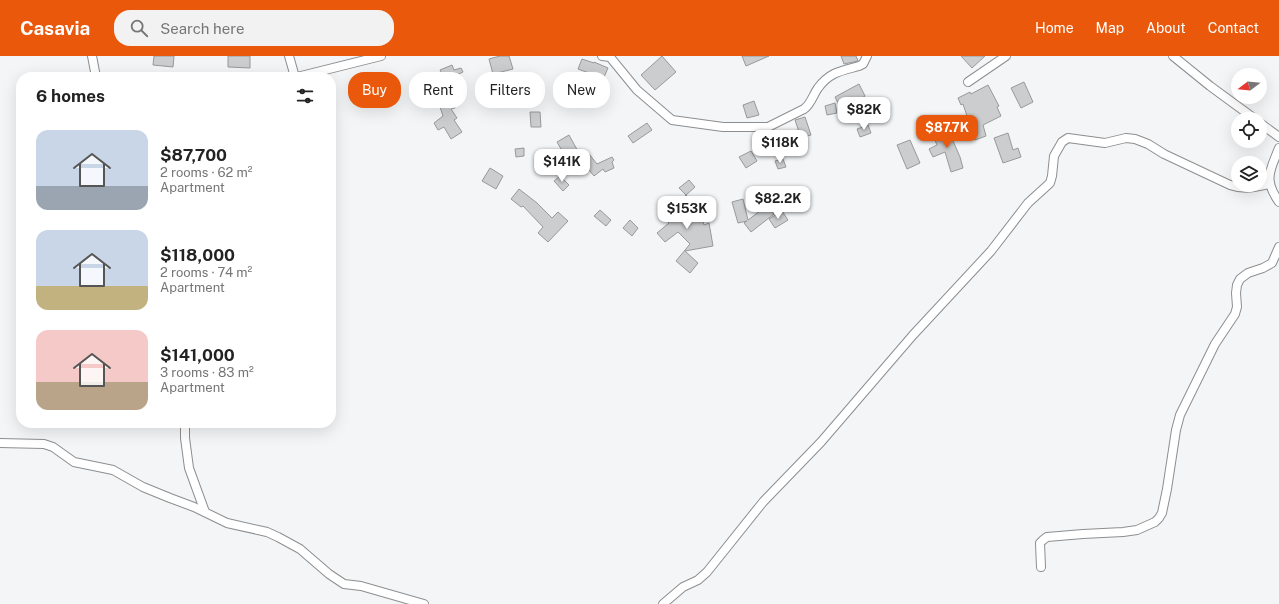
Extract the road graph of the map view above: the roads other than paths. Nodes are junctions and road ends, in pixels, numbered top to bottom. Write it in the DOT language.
graph roads {
  1 [pos="92,56"];
  2 [pos="289,56"];
  3 [pos="381,56"];
  4 [pos="602,56"];
  5 [pos="867,56"];
  6 [pos="1006,56"];
  7 [pos="1173,56"];
  8 [pos="95,72"];
  9 [pos="294,72"];
  10 [pos="316,72"];
  11 [pos="968,82"];
  12 [pos="1245,112"];
  13 [pos="1267,128"];
  14 [pos="1279,137"];
  15 [pos="1279,148"];
  16 [pos="1270,184"];
  17 [pos="1279,202"];
  18 [pos="1279,247"];
  19 [pos="185,428"];
  20 [pos="0,443"];
  21 [pos="205,512"];
  22 [pos="1041,567"];
  23 [pos="424,604"];
  24 [pos="663,604"];
  1 -- 8 [label="street"];
  2 -- 9 [label="street"];
  3 -- 10 [label="street"];
  4 -- 5 [label="street"];
  6 -- 11 [label="street"];
  7 -- 12 [label="street"];
  13 -- 14 [label="street"];
  15 -- 16 [label="street"];
  16 -- 17 [label="street"];
  16 -- 24 [label="street"];
  18 -- 22 [label="street"];
  19 -- 21 [label="street"];
  20 -- 21 [label="street"];
  21 -- 23 [label="street"];
}
